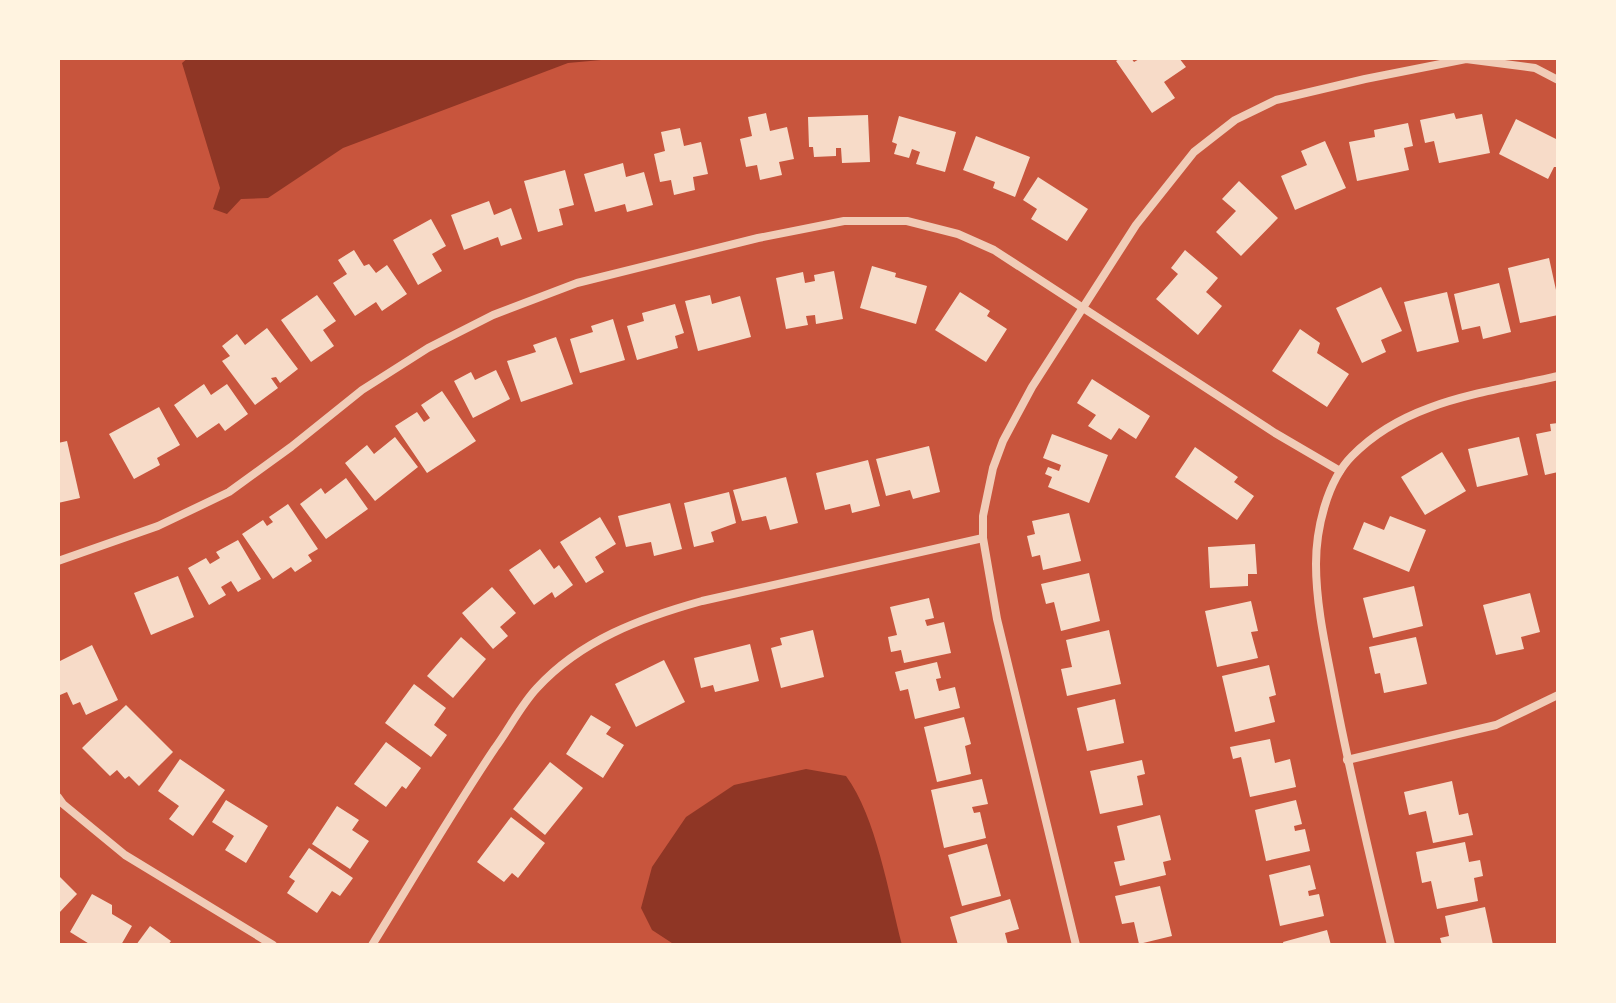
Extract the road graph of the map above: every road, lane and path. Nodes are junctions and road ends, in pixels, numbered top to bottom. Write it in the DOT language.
graph roads {
  1 [pos="1542,58"];
  2 [pos="1535,68"];
  3 [pos="1558,80"];
  4 [pos="1082,308"];
  5 [pos="1558,376"];
  6 [pos="1340,471"];
  7 [pos="983,538"];
  8 [pos="58,561"];
  9 [pos="1558,695"];
  10 [pos="1347,760"];
  11 [pos="58,797"];
  12 [pos="273,945"];
  13 [pos="372,945"];
  14 [pos="1076,945"];
  15 [pos="1391,945"];
  1 -- 2 [label="street"];
  2 -- 3 [label="street"];
  2 -- 4 [label="street"];
  4 -- 6 [label="street"];
  4 -- 7 [label="street"];
  4 -- 8 [label="street"];
  5 -- 6 [label="street"];
  6 -- 10 [label="street"];
  7 -- 13 [label="street"];
  7 -- 14 [label="street"];
  9 -- 10 [label="street"];
  10 -- 15 [label="street"];
  11 -- 12 [label="street"];
}
